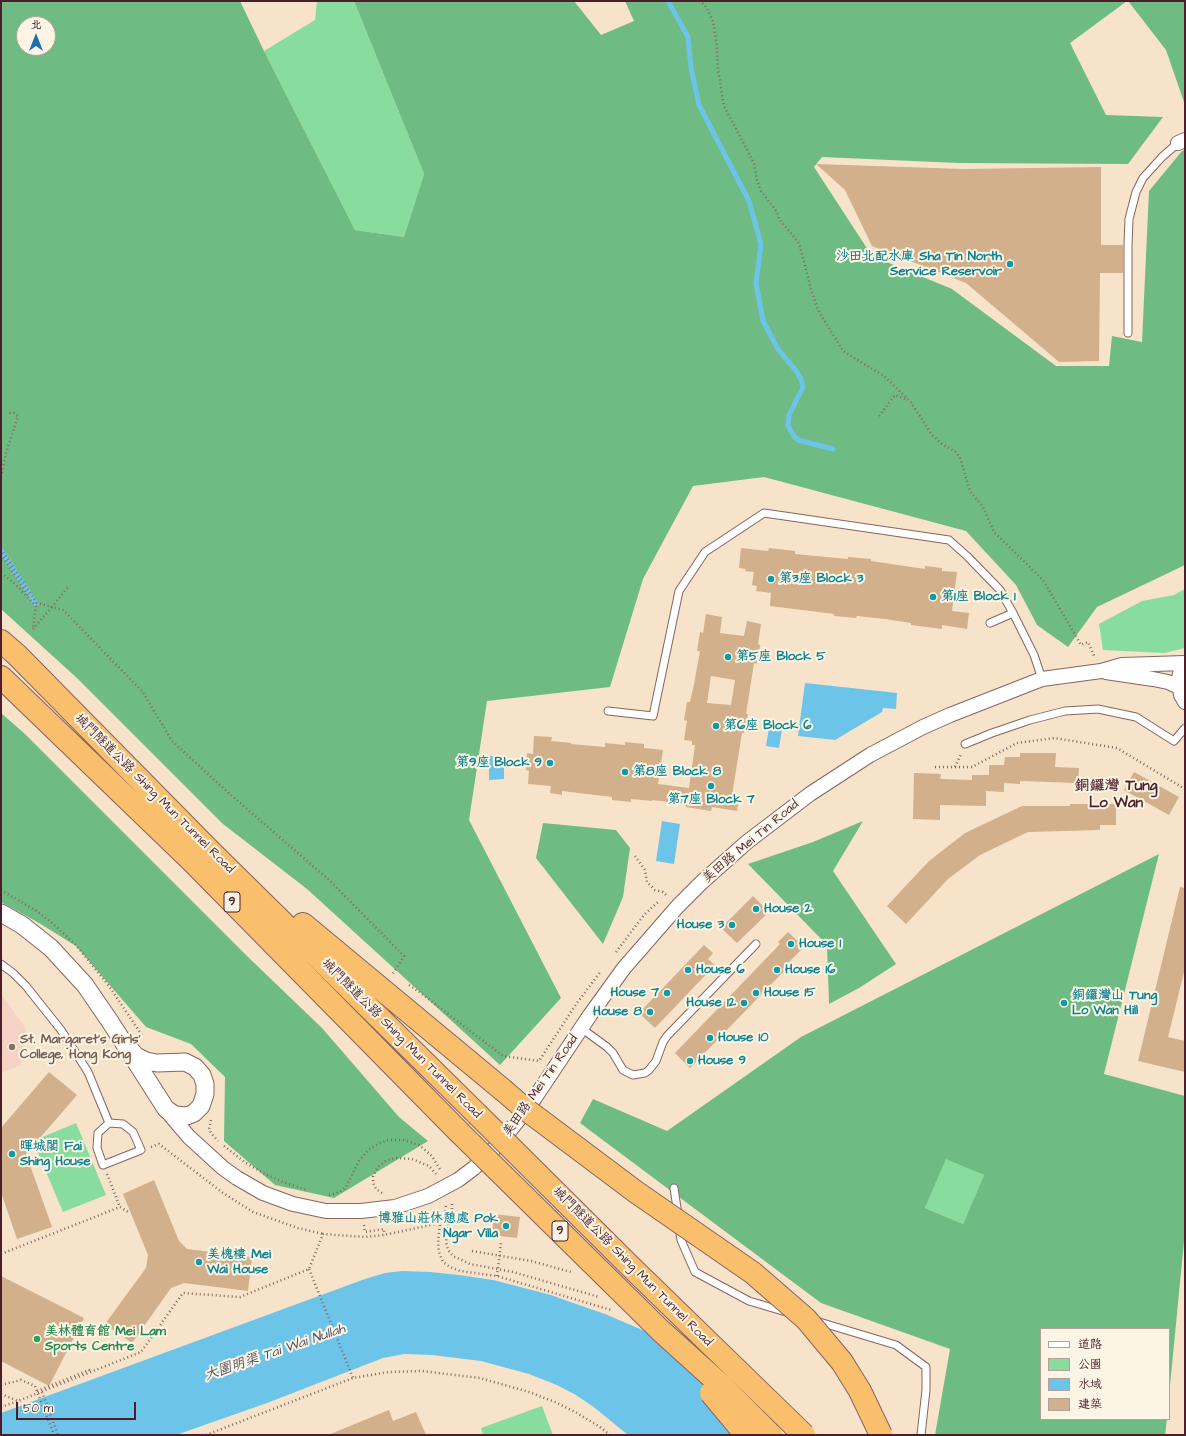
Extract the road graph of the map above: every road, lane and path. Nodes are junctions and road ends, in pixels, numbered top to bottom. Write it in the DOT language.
graph roads {
  1 [pos="699,1"];
  2 [pos="1182,142"];
  3 [pos="1128,333"];
  4 [pos="908,400"];
  5 [pos="7,413"];
  6 [pos="879,416"];
  7 [pos="1,477"];
  8 [pos="1,549"];
  9 [pos="1,554"];
  10 [pos="1,572"];
  11 [pos="68,587"];
  12 [pos="32,601"];
  13 [pos="36,604"];
  14 [pos="52,606"];
  15 [pos="1013,613"];
  16 [pos="990,623"];
  17 [pos="1,641"];
  18 [pos="1185,664"];
  19 [pos="1099,665"];
  20 [pos="1,677"];
  21 [pos="1042,679"];
  22 [pos="1179,687"];
  23 [pos="1185,702"];
  24 [pos="608,710"];
  25 [pos="1185,728"];
  26 [pos="965,744"];
  27 [pos="935,767"];
  28 [pos="1185,789"];
  29 [pos="211,852"];
  30 [pos="635,856"];
  31 [pos="670,899"];
  32 [pos="658,902"];
  33 [pos="1,913"];
  34 [pos="756,944"];
  35 [pos="615,953"];
  36 [pos="1,964"];
  37 [pos="606,966"];
  38 [pos="392,976"];
  39 [pos="405,983"];
  40 [pos="581,1028"];
  41 [pos="126,1046"];
  42 [pos="166,1109"];
  43 [pos="109,1123"];
  44 [pos="103,1166"];
  45 [pos="436,1174"];
  46 [pos="674,1188"];
  47 [pos="387,1195"];
  48 [pos="446,1206"];
  49 [pos="120,1207"];
  50 [pos="130,1213"];
  51 [pos="440,1223"];
  52 [pos="364,1224"];
  53 [pos="384,1235"];
  54 [pos="501,1243"];
  55 [pos="472,1251"];
  56 [pos="1,1254"];
  57 [pos="500,1254"];
  58 [pos="309,1269"];
  59 [pos="572,1272"];
  60 [pos="497,1276"];
  61 [pos="614,1310"];
  62 [pos="660,1330"];
  63 [pos="90,1372"];
  64 [pos="353,1378"];
  65 [pos="1,1385"];
  66 [pos="37,1391"];
  67 [pos="42,1392"];
  68 [pos="1,1394"];
  69 [pos="18,1401"];
  70 [pos="1,1407"];
  71 [pos="54,1435"];
  72 [pos="58,1435"];
  73 [pos="206,1435"];
  74 [pos="610,1435"];
  75 [pos="746,1435"];
  76 [pos="771,1435"];
  77 [pos="804,1435"];
  78 [pos="881,1435"];
  79 [pos="921,1435"];
  1 -- 4 [label="path"];
  2 -- 3 [label="lane"];
  4 -- 6 [label="path"];
  4 -- 19 [label="path"];
  5 -- 7 [label="path"];
  8 -- 13 [label="path"];
  9 -- 12 [label="path"];
  10 -- 12 [label="path"];
  11 -- 14 [label="path"];
  12 -- 13 [label="path"];
  13 -- 14 [label="path"];
  13 -- 14 [label="path"];
  14 -- 38 [label="path"];
  15 -- 16 [label="lane"];
  15 -- 21 [label="lane"];
  15 -- 24 [label="lane"];
  17 -- 29 [label="highway, 城門隧道公路 Shing Mun Tunnel Road / 9"];
  18 -- 19 [label="street, 美田路 Mei Tin Road"];
  18 -- 22 [label="street"];
  19 -- 21 [label="street, 美田路 Mei Tin Road"];
  19 -- 22 [label="street, 美田路 Mei Tin Road"];
  20 -- 62 [label="highway, 城門隧道公路 Shing Mun Tunnel Road / 9, bridge"];
  21 -- 40 [label="street, 美田路 Mei Tin Road"];
  22 -- 23 [label="street"];
  25 -- 26 [label="lane"];
  27 -- 28 [label="path"];
  29 -- 77 [label="highway, 城門隧道公路 Shing Mun Tunnel Road / 9, bridge"];
  29 -- 78 [label="highway, bridge"];
  30 -- 31 [label="path"];
  32 -- 35 [label="path"];
  33 -- 41 [label="street, 美田路 Mei Tin Road"];
  34 -- 40 [label="lane"];
  36 -- 43 [label="lane"];
  37 -- 39 [label="path"];
  40 -- 42 [label="street, 美田路 Mei Tin Road"];
  41 -- 42 [label="street, 美田路 Mei Tin Road"];
  41 -- 42 [label="street"];
  43 -- 44 [label="lane"];
  43 -- 44 [label="lane"];
  44 -- 49 [label="path"];
  45 -- 47 [label="path"];
  46 -- 79 [label="lane"];
  48 -- 51 [label="path"];
  49 -- 50 [label="path"];
  49 -- 56 [label="path"];
  51 -- 53 [label="path"];
  51 -- 60 [label="path"];
  52 -- 53 [label="path"];
  53 -- 58 [label="path"];
  54 -- 57 [label="path"];
  55 -- 57 [label="path"];
  57 -- 59 [label="path"];
  57 -- 60 [label="path"];
  58 -- 63 [label="path"];
  58 -- 64 [label="path"];
  60 -- 61 [label="path"];
  62 -- 75 [label="highway, bridge"];
  62 -- 76 [label="highway, 城門隧道公路 Shing Mun Tunnel Road / 9, bridge"];
  63 -- 66 [label="path"];
  63 -- 67 [label="path"];
  64 -- 73 [label="path"];
  64 -- 74 [label="path"];
  65 -- 66 [label="path, bridge"];
  66 -- 71 [label="path, bridge"];
  67 -- 69 [label="path"];
  67 -- 72 [label="path"];
  68 -- 69 [label="path"];
  69 -- 70 [label="path"];
}
